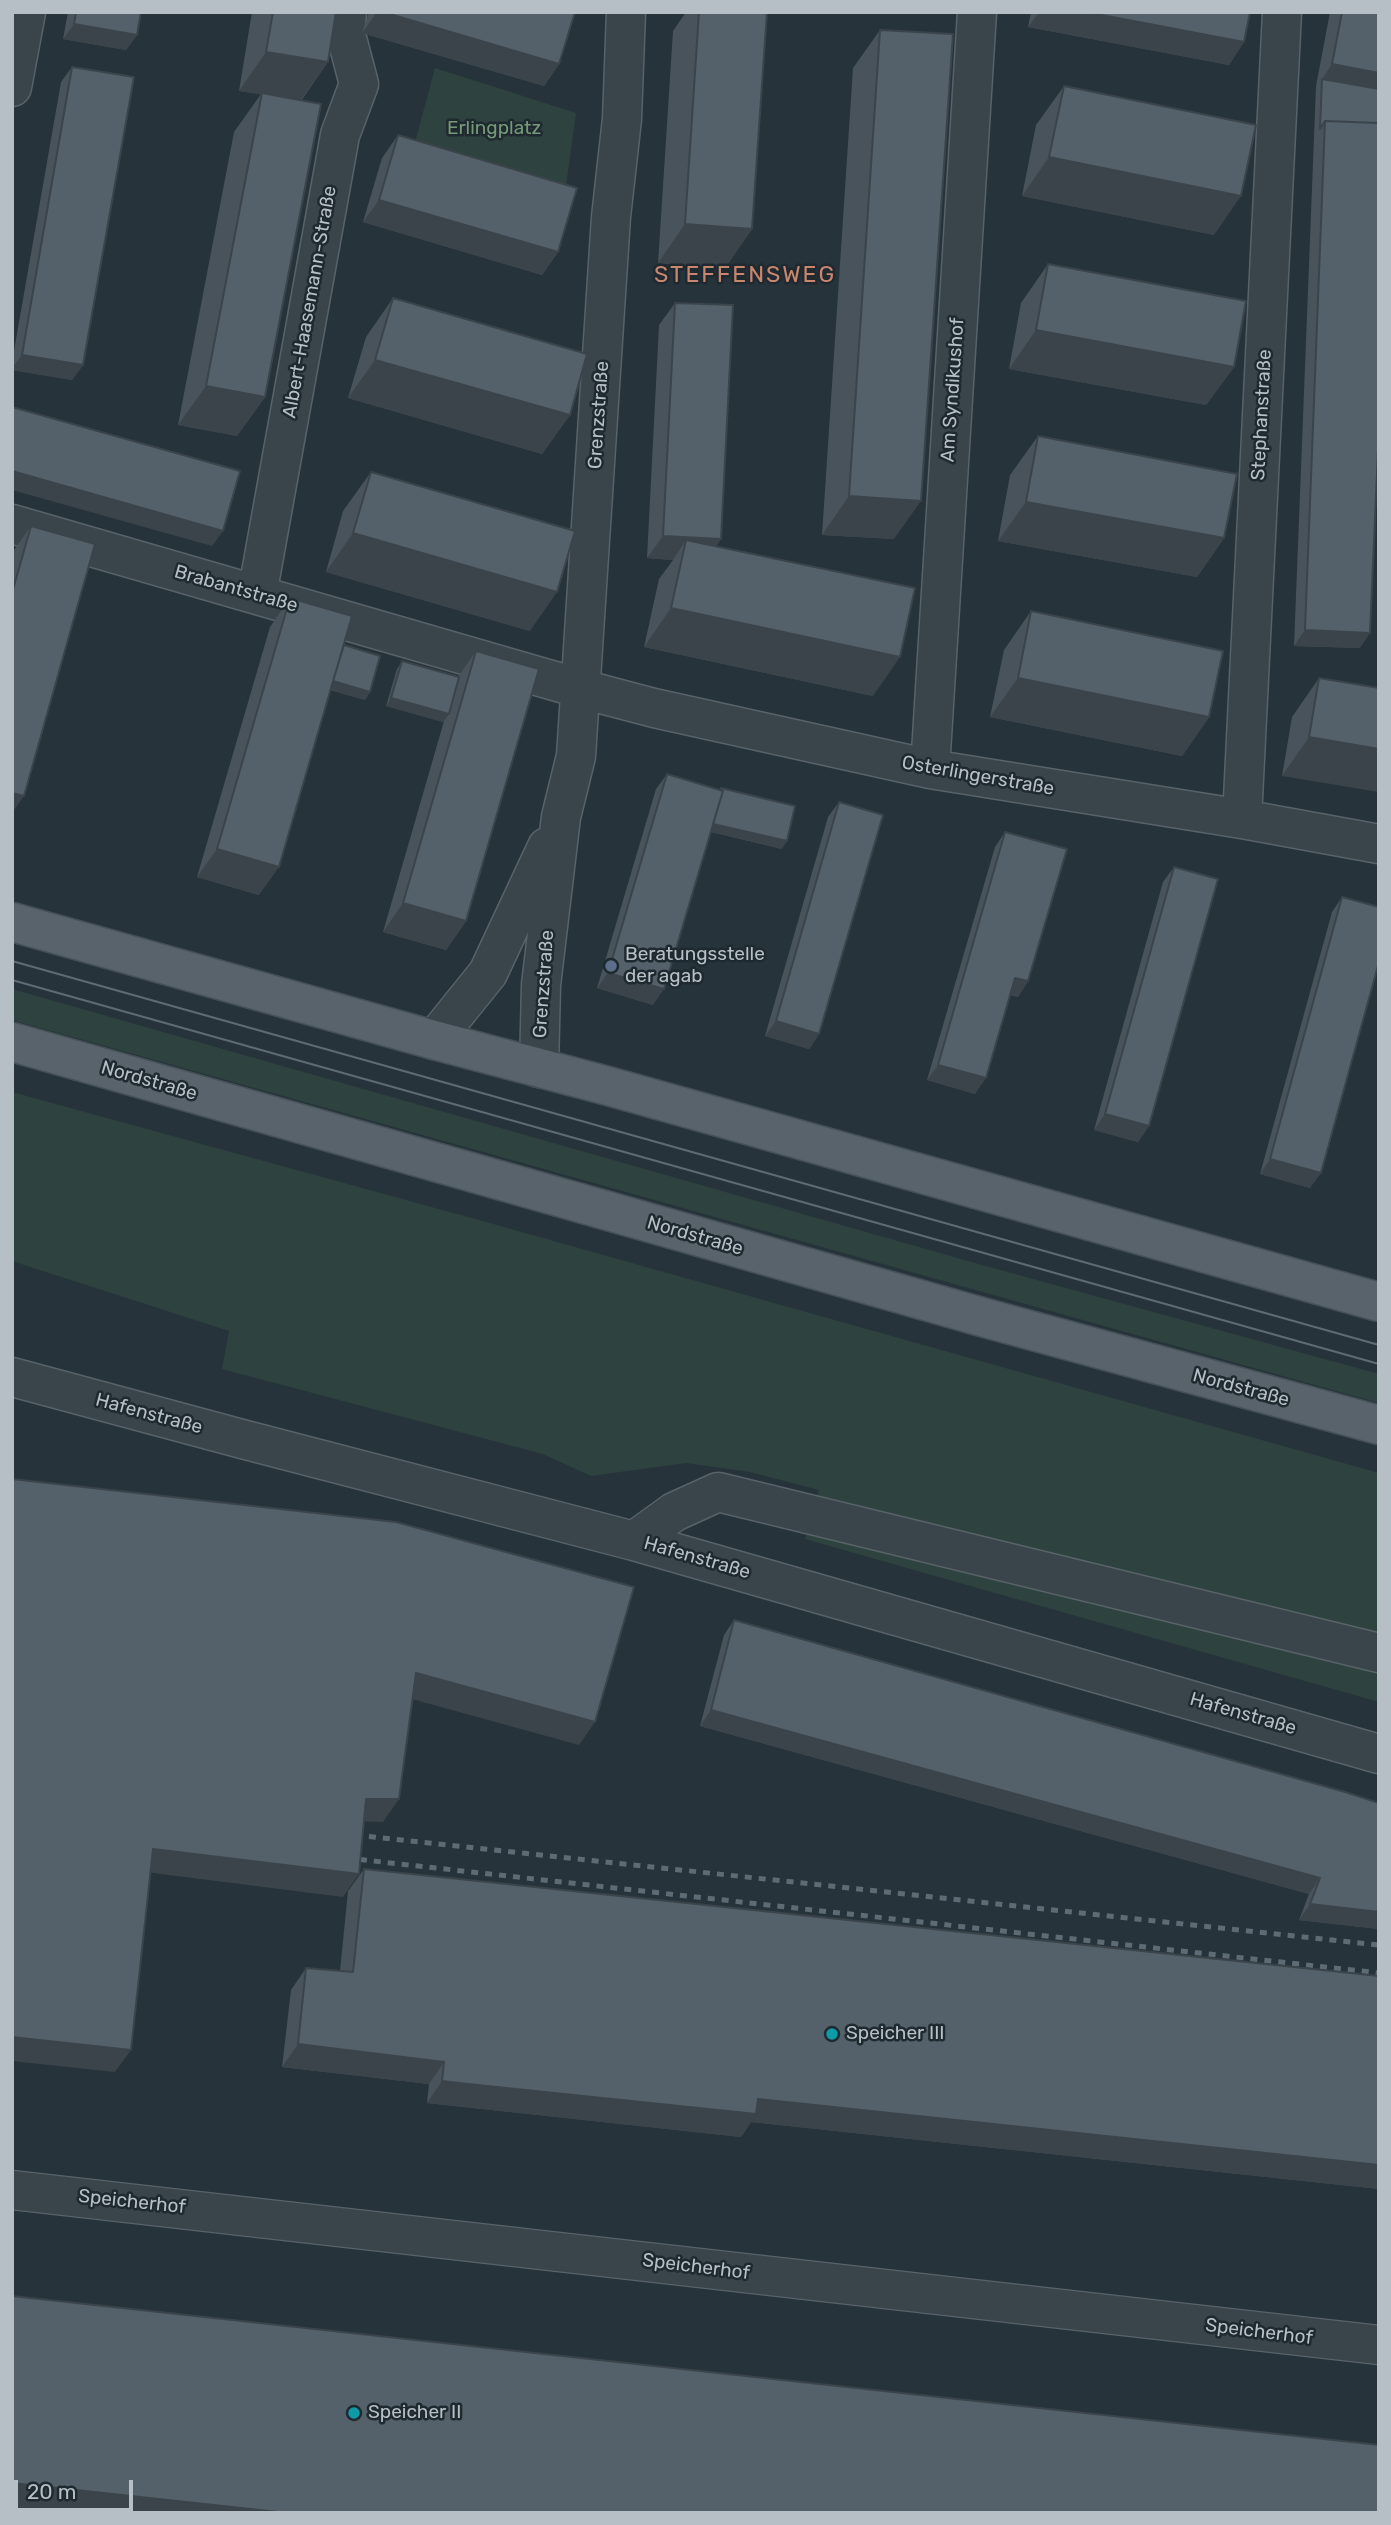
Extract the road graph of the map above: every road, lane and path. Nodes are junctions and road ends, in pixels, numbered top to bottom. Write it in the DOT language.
graph roads {
  1 [pos="26,12"];
  2 [pos="347,12"];
  3 [pos="626,12"];
  4 [pos="976,12"];
  5 [pos="1282,12"];
  6 [pos="12,87"];
  7 [pos="12,524"];
  8 [pos="257,595"];
  9 [pos="582,689"];
  10 [pos="930,768"];
  11 [pos="561,817"];
  12 [pos="1242,818"];
  13 [pos="1379,844"];
  14 [pos="12,922"];
  15 [pos="434,1040"];
  16 [pos="12,1042"];
  17 [pos="540,1068"];
  18 [pos="1379,1302"];
  19 [pos="12,1377"];
  20 [pos="1379,1425"];
  21 [pos="635,1541"];
  22 [pos="1379,1653"];
  23 [pos="1379,1754"];
  24 [pos="12,2190"];
  25 [pos="1379,2345"];
  1 -- 6 [label="street"];
  2 -- 8 [label="street, Albert-Haasemann-Straße"];
  3 -- 9 [label="street, Grenzstraße"];
  4 -- 10 [label="street, Am Syndikushof"];
  5 -- 12 [label="street, Stephanstraße"];
  7 -- 8 [label="street, Brabantstraße"];
  8 -- 9 [label="street, Brabantstraße"];
  9 -- 10 [label="street, Osterlingerstraße"];
  9 -- 11 [label="street, Grenzstraße"];
  10 -- 12 [label="street, Osterlingerstraße"];
  11 -- 15 [label="street, Grenzstraße"];
  11 -- 17 [label="street, Grenzstraße"];
  12 -- 13 [label="street, Osterlingerstraße"];
  14 -- 15 [label="main road"];
  15 -- 17 [label="main road"];
  16 -- 20 [label="main road, Nordstraße"];
  17 -- 18 [label="main road"];
  19 -- 21 [label="street, Hafenstraße"];
  21 -- 22 [label="street"];
  21 -- 23 [label="street, Hafenstraße"];
  24 -- 25 [label="street, Speicherhof"];
}
